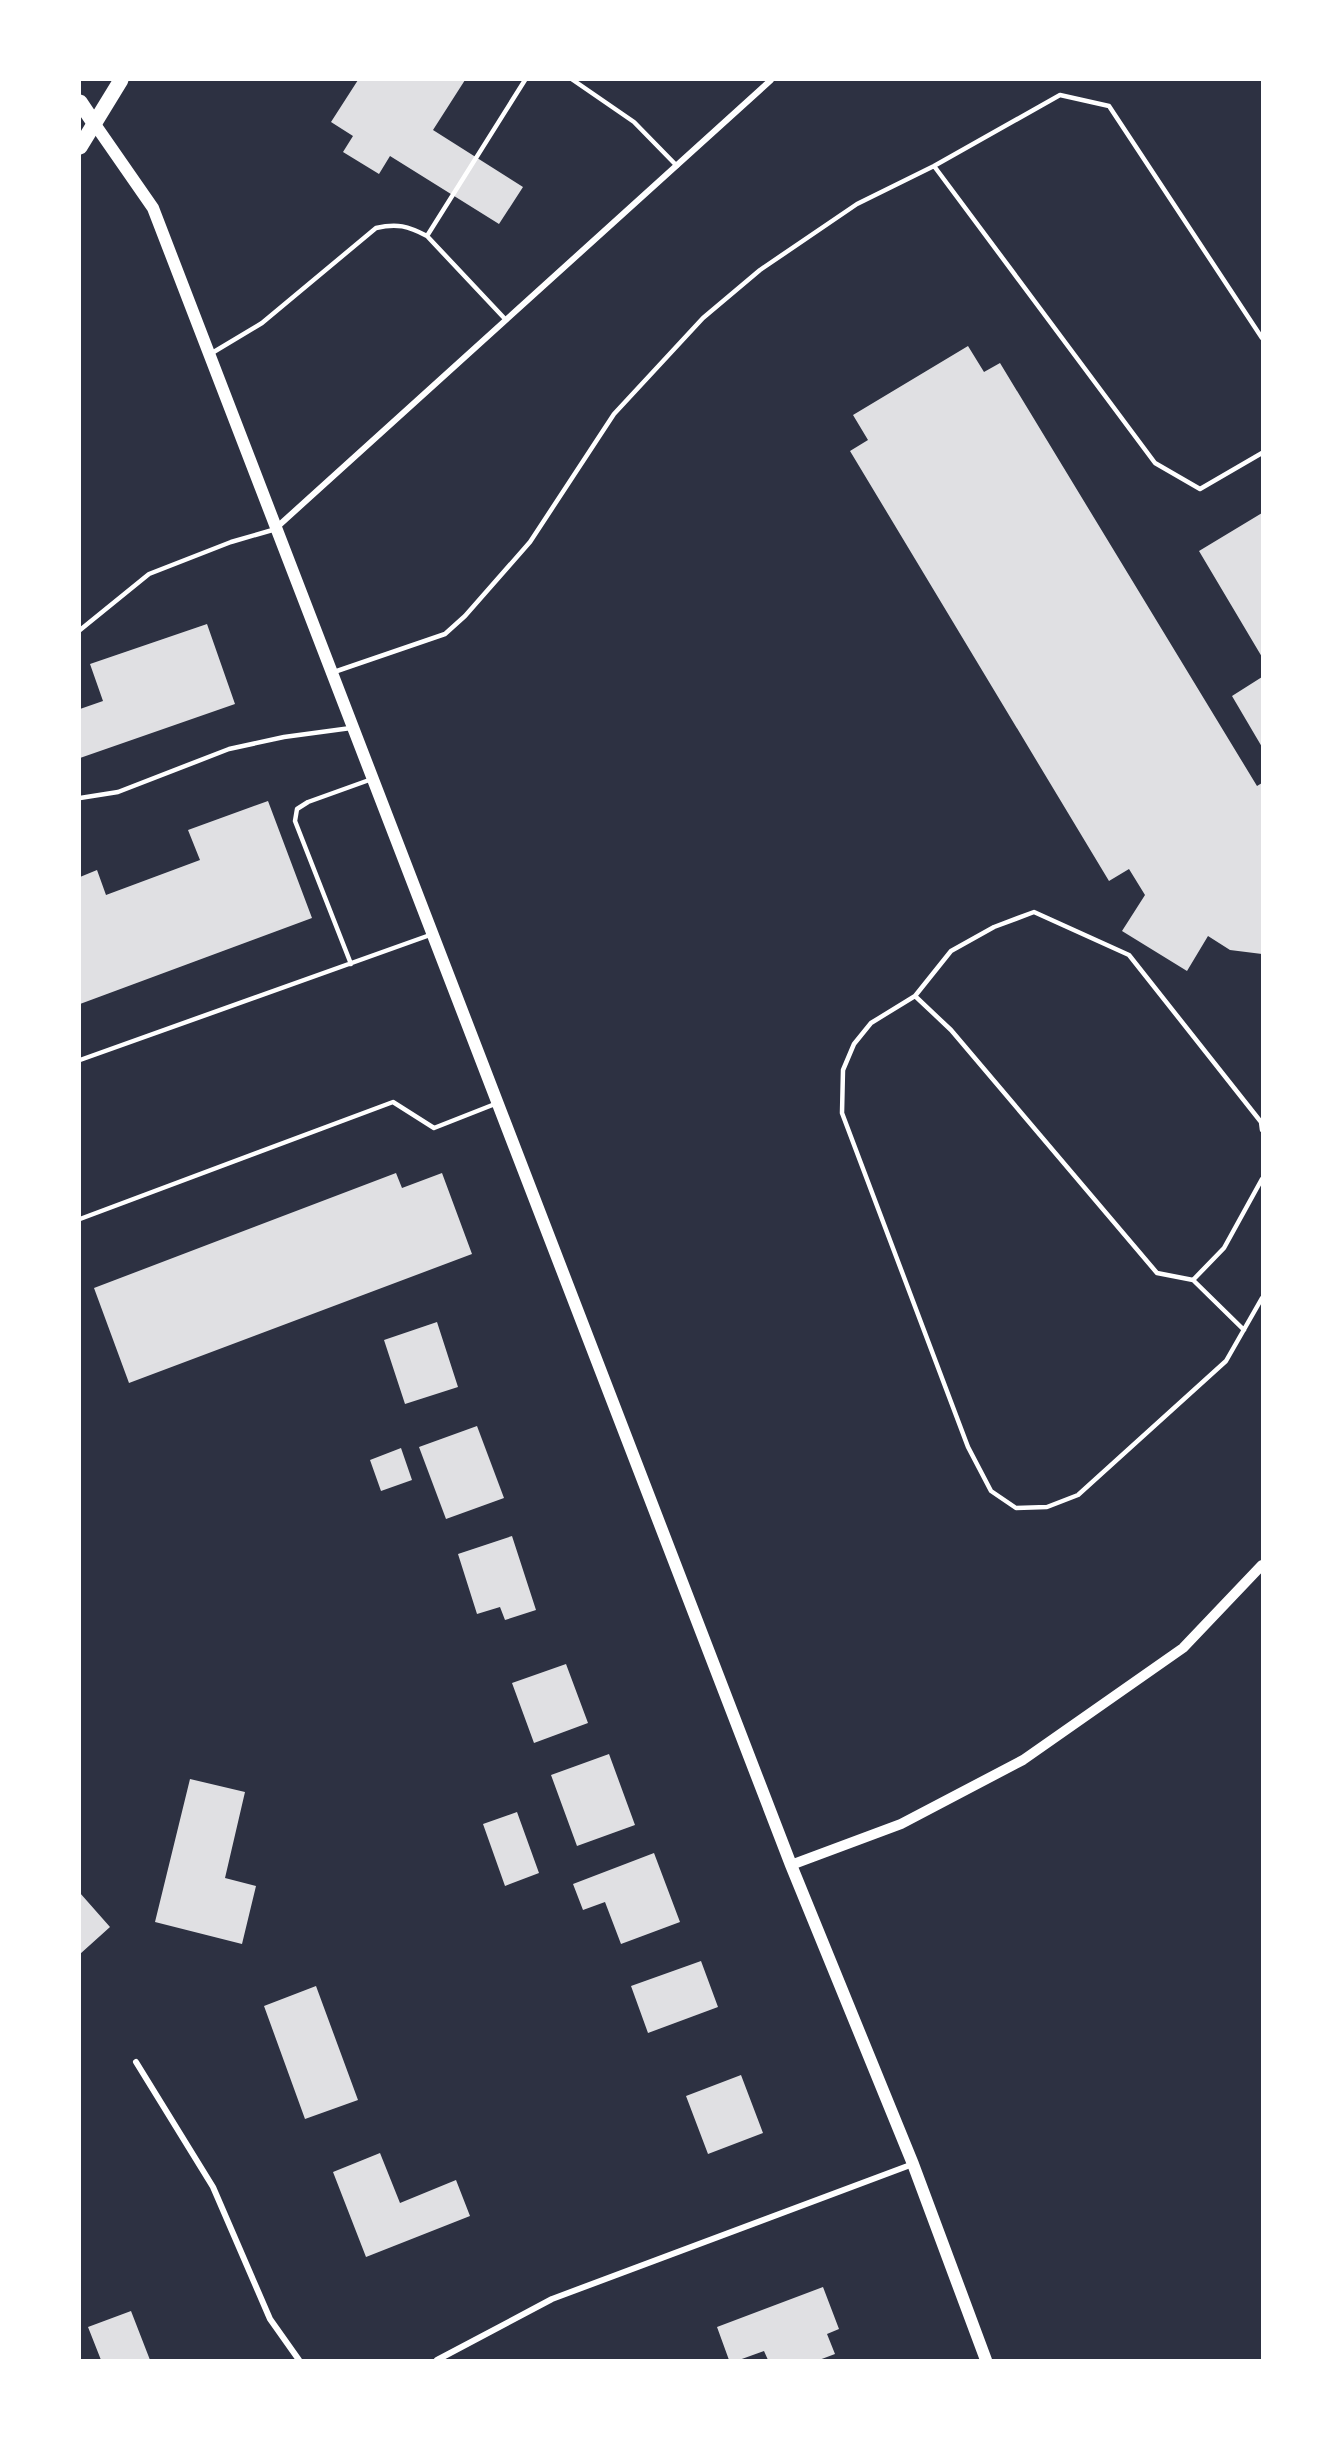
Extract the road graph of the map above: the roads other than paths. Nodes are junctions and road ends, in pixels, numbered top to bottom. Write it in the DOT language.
graph roads {
  1 [pos="121,80"];
  2 [pos="525,80"];
  3 [pos="573,80"];
  4 [pos="771,80"];
  5 [pos="80,102"];
  6 [pos="94,123"];
  7 [pos="80,147"];
  8 [pos="677,166"];
  9 [pos="934,166"];
  10 [pos="427,236"];
  11 [pos="506,320"];
  12 [pos="1263,338"];
  13 [pos="209,354"];
  14 [pos="1263,453"];
  15 [pos="276,529"];
  16 [pos="80,630"];
  17 [pos="332,673"];
  18 [pos="353,728"];
  19 [pos="373,779"];
  20 [pos="80,798"];
  21 [pos="433,934"];
  22 [pos="351,964"];
  23 [pos="915,996"];
  24 [pos="80,1060"];
  25 [pos="498,1103"];
  26 [pos="1262,1123"];
  27 [pos="1263,1130"];
  28 [pos="1263,1179"];
  29 [pos="80,1219"];
  30 [pos="1193,1280"];
  31 [pos="1263,1298"];
  32 [pos="1244,1330"];
  33 [pos="1263,1565"];
  34 [pos="790,1865"];
  35 [pos="136,2062"];
  36 [pos="913,2164"];
  37 [pos="299,2361"];
  38 [pos="437,2361"];
  39 [pos="986,2361"];
  1 -- 6 [label="main road"];
  2 -- 10 [label="lane"];
  3 -- 8 [label="lane"];
  4 -- 8 [label="street"];
  5 -- 6 [label="main road"];
  6 -- 7 [label="main road"];
  6 -- 13 [label="main road"];
  8 -- 11 [label="street"];
  9 -- 12 [label="lane"];
  9 -- 14 [label="lane"];
  9 -- 17 [label="lane"];
  10 -- 11 [label="lane"];
  10 -- 13 [label="lane"];
  11 -- 15 [label="street"];
  13 -- 15 [label="main road"];
  15 -- 16 [label="lane"];
  15 -- 17 [label="main road"];
  17 -- 18 [label="main road"];
  18 -- 19 [label="main road"];
  18 -- 20 [label="lane"];
  19 -- 21 [label="main road"];
  19 -- 22 [label="lane"];
  21 -- 22 [label="lane"];
  21 -- 25 [label="main road"];
  22 -- 24 [label="lane"];
  23 -- 26 [label="lane"];
  23 -- 30 [label="lane"];
  23 -- 32 [label="lane"];
  25 -- 29 [label="lane"];
  25 -- 34 [label="main road"];
  26 -- 27 [label="lane"];
  28 -- 30 [label="lane"];
  30 -- 32 [label="lane"];
  31 -- 32 [label="lane"];
  33 -- 34 [label="street"];
  34 -- 36 [label="main road"];
  35 -- 37 [label="street"];
  36 -- 38 [label="street"];
  36 -- 39 [label="main road"];
}
